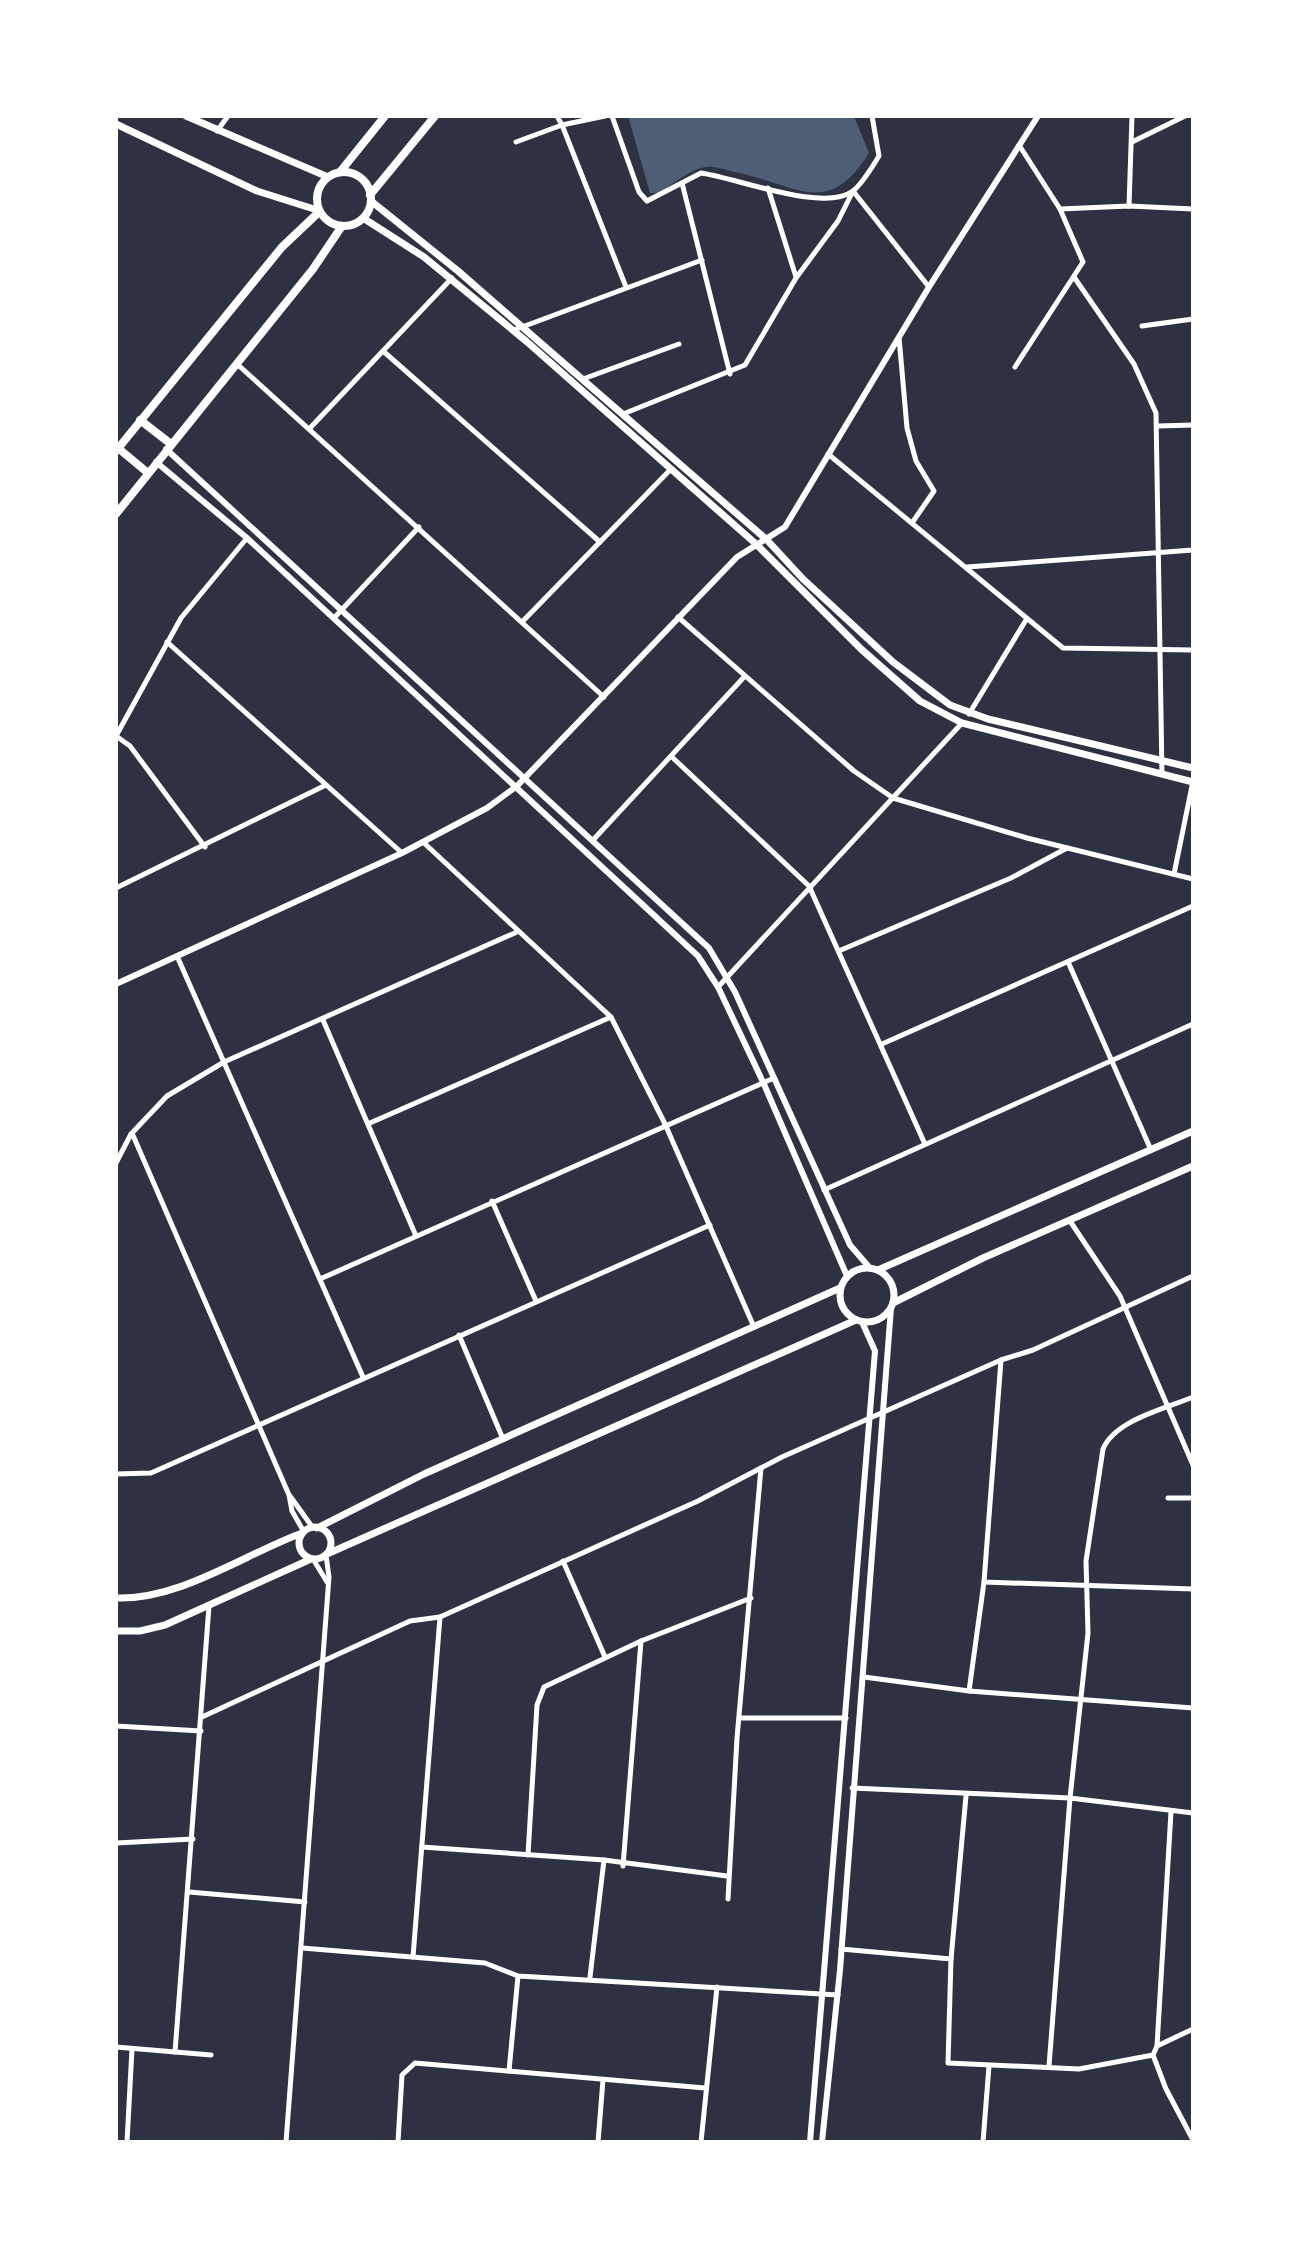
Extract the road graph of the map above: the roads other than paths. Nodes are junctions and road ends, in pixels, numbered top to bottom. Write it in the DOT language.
graph roads {
  1 [pos="186,116"];
  2 [pos="228,116"];
  3 [pos="385,116"];
  4 [pos="435,116"];
  5 [pos="557,116"];
  6 [pos="605,116"];
  7 [pos="612,116"];
  8 [pos="872,116"];
  9 [pos="1038,116"];
  10 [pos="1132,116"];
  11 [pos="1185,116"];
  12 [pos="116,124"];
  13 [pos="562,125"];
  14 [pos="216,131"];
  15 [pos="516,142"];
  16 [pos="1018,143"];
  17 [pos="1131,143"];
  18 [pos="340,172"];
  19 [pos="328,177"];
  20 [pos="682,183"];
  21 [pos="768,188"];
  22 [pos="853,191"];
  23 [pos="371,198"];
  24 [pos="1129,206"];
  25 [pos="1060,209"];
  26 [pos="1193,209"];
  27 [pos="318,211"];
  28 [pos="363,218"];
  29 [pos="342,226"];
  30 [pos="702,260"];
  31 [pos="1074,277"];
  32 [pos="452,278"];
  33 [pos="796,278"];
  34 [pos="626,287"];
  35 [pos="929,287"];
  36 [pos="1193,319"];
  37 [pos="522,326"];
  38 [pos="1142,326"];
  39 [pos="514,330"];
  40 [pos="899,336"];
  41 [pos="679,344"];
  42 [pos="383,351"];
  43 [pos="237,364"];
  44 [pos="1015,367"];
  45 [pos="730,374"];
  46 [pos="583,379"];
  47 [pos="623,414"];
  48 [pos="140,420"];
  49 [pos="1193,425"];
  50 [pos="1157,426"];
  51 [pos="310,428"];
  52 [pos="169,446"];
  53 [pos="117,450"];
  54 [pos="828,454"];
  55 [pos="156,462"];
  56 [pos="671,469"];
  57 [pos="148,473"];
  58 [pos="116,514"];
  59 [pos="912,523"];
  60 [pos="419,527"];
  61 [pos="247,538"];
  62 [pos="767,540"];
  63 [pos="600,542"];
  64 [pos="756,544"];
  65 [pos="1193,550"];
  66 [pos="1161,553"];
  67 [pos="967,567"];
  68 [pos="341,610"];
  69 [pos="677,617"];
  70 [pos="334,618"];
  71 [pos="1026,620"];
  72 [pos="522,622"];
  73 [pos="167,642"];
  74 [pos="1193,650"];
  75 [pos="1162,651"];
  76 [pos="745,676"];
  77 [pos="605,698"];
  78 [pos="969,714"];
  79 [pos="962,723"];
  80 [pos="673,758"];
  81 [pos="1162,761"];
  82 [pos="1193,768"];
  83 [pos="1162,774"];
  84 [pos="526,777"];
  85 [pos="1193,782"];
  86 [pos="326,785"];
  87 [pos="517,786"];
  88 [pos="893,798"];
  89 [pos="594,839"];
  90 [pos="423,842"];
  91 [pos="205,847"];
  92 [pos="1068,848"];
  93 [pos="402,853"];
  94 [pos="1174,874"];
  95 [pos="1193,879"];
  96 [pos="809,886"];
  97 [pos="116,888"];
  98 [pos="1193,906"];
  99 [pos="517,932"];
  100 [pos="841,950"];
  101 [pos="177,956"];
  102 [pos="1069,964"];
  103 [pos="728,977"];
  104 [pos="116,984"];
  105 [pos="718,987"];
  106 [pos="611,1017"];
  107 [pos="323,1020"];
  108 [pos="1193,1024"];
  109 [pos="882,1044"];
  110 [pos="1113,1060"];
  111 [pos="224,1062"];
  112 [pos="774,1078"];
  113 [pos="763,1082"];
  114 [pos="370,1123"];
  115 [pos="665,1124"];
  116 [pos="1193,1131"];
  117 [pos="132,1133"];
  118 [pos="924,1142"];
  119 [pos="1151,1150"];
  120 [pos="116,1163"];
  121 [pos="1193,1166"];
  122 [pos="824,1190"];
  123 [pos="492,1201"];
  124 [pos="1070,1221"];
  125 [pos="710,1225"];
  126 [pos="416,1236"];
  127 [pos="869,1267"];
  128 [pos="878,1270"];
  129 [pos="847,1276"];
  130 [pos="1193,1276"];
  131 [pos="320,1279"];
  132 [pos="840,1288"];
  133 [pos="536,1301"];
  134 [pos="892,1306"];
  135 [pos="1125,1309"];
  136 [pos="859,1321"];
  137 [pos="755,1327"];
  138 [pos="459,1335"];
  139 [pos="1001,1360"];
  140 [pos="363,1377"];
  141 [pos="1193,1397"];
  142 [pos="1167,1408"];
  143 [pos="882,1415"];
  144 [pos="868,1418"];
  145 [pos="257,1423"];
  146 [pos="503,1439"];
  147 [pos="1193,1465"];
  148 [pos="761,1468"];
  149 [pos="116,1474"];
  150 [pos="289,1495"];
  151 [pos="1168,1498"];
  152 [pos="1193,1498"];
  153 [pos="315,1528"];
  154 [pos="303,1533"];
  155 [pos="326,1555"];
  156 [pos="312,1559"];
  157 [pos="563,1561"];
  158 [pos="327,1582"];
  159 [pos="984,1582"];
  160 [pos="1088,1586"];
  161 [pos="1193,1589"];
  162 [pos="116,1598"];
  163 [pos="751,1598"];
  164 [pos="209,1606"];
  165 [pos="440,1617"];
  166 [pos="116,1631"];
  167 [pos="641,1641"];
  168 [pos="605,1657"];
  169 [pos="321,1664"];
  170 [pos="864,1677"];
  171 [pos="969,1691"];
  172 [pos="1079,1698"];
  173 [pos="1193,1708"];
  174 [pos="202,1717"];
  175 [pos="740,1718"];
  176 [pos="846,1718"];
  177 [pos="116,1726"];
  178 [pos="201,1731"];
  179 [pos="852,1788"];
  180 [pos="966,1796"];
  181 [pos="1070,1798"];
  182 [pos="1171,1812"];
  183 [pos="1193,1813"];
  184 [pos="193,1839"];
  185 [pos="116,1843"];
  186 [pos="422,1847"];
  187 [pos="528,1855"];
  188 [pos="604,1860"];
  189 [pos="623,1866"];
  190 [pos="727,1876"];
  191 [pos="189,1892"];
  192 [pos="728,1899"];
  193 [pos="305,1902"];
  194 [pos="302,1948"];
  195 [pos="841,1949"];
  196 [pos="413,1957"];
  197 [pos="951,1959"];
  198 [pos="518,1976"];
  199 [pos="590,1977"];
  200 [pos="717,1987"];
  201 [pos="822,1994"];
  202 [pos="838,1995"];
  203 [pos="1193,2029"];
  204 [pos="1157,2046"];
  205 [pos="116,2047"];
  206 [pos="132,2049"];
  207 [pos="175,2052"];
  208 [pos="211,2055"];
  209 [pos="1153,2055"];
  210 [pos="989,2066"];
  211 [pos="1049,2066"];
  212 [pos="509,2071"];
  213 [pos="603,2080"];
  214 [pos="705,2088"];
  215 [pos="1192,2141"];
  216 [pos="127,2142"];
  217 [pos="286,2142"];
  218 [pos="398,2142"];
  219 [pos="598,2142"];
  220 [pos="701,2142"];
  221 [pos="810,2142"];
  222 [pos="822,2142"];
  223 [pos="983,2142"];
  1 -- 14 [label="main road"];
  2 -- 14 [label="street"];
  3 -- 18 [label="main road"];
  4 -- 23 [label="main road"];
  5 -- 13 [label="street"];
  6 -- 13 [label="street"];
  7 -- 20 [label="street"];
  8 -- 22 [label="street"];
  9 -- 16 [label="street"];
  10 -- 17 [label="street"];
  11 -- 17 [label="street"];
  12 -- 27 [label="main road"];
  13 -- 15 [label="street"];
  13 -- 34 [label="street"];
  14 -- 19 [label="main road"];
  16 -- 25 [label="street"];
  16 -- 35 [label="street"];
  17 -- 24 [label="street"];
  18 -- 19 [label="main road"];
  18 -- 23 [label="main road"];
  19 -- 27 [label="main road"];
  20 -- 21 [label="street"];
  20 -- 30 [label="street"];
  21 -- 22 [label="street"];
  21 -- 33 [label="street"];
  22 -- 33 [label="street"];
  22 -- 35 [label="street"];
  23 -- 28 [label="main road"];
  23 -- 37 [label="main road"];
  24 -- 25 [label="street"];
  24 -- 26 [label="street"];
  25 -- 31 [label="street"];
  27 -- 29 [label="main road"];
  27 -- 48 [label="main road"];
  28 -- 29 [label="main road"];
  28 -- 32 [label="main road"];
  29 -- 43 [label="main road"];
  30 -- 34 [label="street"];
  30 -- 45 [label="street"];
  31 -- 44 [label="street"];
  31 -- 50 [label="street"];
  32 -- 39 [label="main road"];
  32 -- 42 [label="street"];
  33 -- 45 [label="street"];
  34 -- 37 [label="street"];
  35 -- 40 [label="street"];
  36 -- 38 [label="street"];
  37 -- 39 [label="street"];
  37 -- 46 [label="main road"];
  39 -- 56 [label="main road"];
  40 -- 54 [label="street"];
  40 -- 59 [label="street"];
  41 -- 46 [label="street"];
  42 -- 51 [label="street"];
  42 -- 63 [label="street"];
  43 -- 51 [label="street"];
  43 -- 52 [label="main road"];
  45 -- 47 [label="street"];
  46 -- 47 [label="main road"];
  47 -- 62 [label="main road"];
  48 -- 52 [label="main road"];
  48 -- 53 [label="main road"];
  49 -- 50 [label="street"];
  50 -- 66 [label="street"];
  51 -- 60 [label="street"];
  52 -- 55 [label="main road"];
  52 -- 68 [label="street"];
  53 -- 57 [label="main road"];
  54 -- 59 [label="street"];
  54 -- 62 [label="street"];
  55 -- 57 [label="main road"];
  55 -- 61 [label="street"];
  56 -- 63 [label="street"];
  56 -- 64 [label="main road"];
  57 -- 58 [label="main road"];
  59 -- 67 [label="street"];
  60 -- 68 [label="street"];
  60 -- 72 [label="street"];
  61 -- 70 [label="street"];
  61 -- 73 [label="street"];
  62 -- 64 [label="street"];
  62 -- 78 [label="main road"];
  63 -- 72 [label="street"];
  64 -- 69 [label="street"];
  64 -- 79 [label="main road"];
  65 -- 66 [label="street"];
  66 -- 67 [label="street"];
  66 -- 75 [label="street"];
  67 -- 71 [label="street"];
  68 -- 70 [label="street"];
  68 -- 84 [label="street"];
  69 -- 76 [label="street"];
  69 -- 77 [label="street"];
  70 -- 87 [label="street"];
  71 -- 75 [label="street"];
  71 -- 78 [label="street"];
  72 -- 77 [label="street"];
  73 -- 86 [label="street"];
  73 -- 91 [label="street"];
  74 -- 75 [label="street"];
  75 -- 81 [label="street"];
  76 -- 80 [label="street"];
  76 -- 88 [label="street"];
  77 -- 84 [label="street"];
  78 -- 81 [label="main road"];
  79 -- 83 [label="main road"];
  79 -- 88 [label="street"];
  80 -- 89 [label="street"];
  80 -- 96 [label="street"];
  81 -- 82 [label="main road"];
  81 -- 83 [label="street"];
  83 -- 85 [label="main road"];
  84 -- 87 [label="street"];
  84 -- 89 [label="street"];
  85 -- 94 [label="street"];
  86 -- 91 [label="street"];
  86 -- 93 [label="street"];
  87 -- 90 [label="street"];
  87 -- 105 [label="street"];
  88 -- 92 [label="street"];
  88 -- 96 [label="street"];
  89 -- 103 [label="street"];
  90 -- 93 [label="street"];
  90 -- 99 [label="street"];
  91 -- 97 [label="street"];
  92 -- 94 [label="street"];
  92 -- 100 [label="street"];
  93 -- 101 [label="street"];
  94 -- 95 [label="street"];
  96 -- 100 [label="street"];
  96 -- 103 [label="street"];
  98 -- 102 [label="street"];
  99 -- 106 [label="street"];
  99 -- 107 [label="street"];
  100 -- 109 [label="street"];
  101 -- 104 [label="street"];
  101 -- 111 [label="street"];
  102 -- 109 [label="street"];
  102 -- 110 [label="street"];
  103 -- 105 [label="street"];
  103 -- 112 [label="street"];
  105 -- 113 [label="street"];
  106 -- 114 [label="street"];
  106 -- 115 [label="street"];
  107 -- 111 [label="street"];
  107 -- 114 [label="street"];
  108 -- 110 [label="street"];
  109 -- 118 [label="street"];
  110 -- 118 [label="street"];
  110 -- 119 [label="street"];
  111 -- 117 [label="street"];
  111 -- 131 [label="street"];
  112 -- 113 [label="street"];
  112 -- 122 [label="street"];
  113 -- 115 [label="street"];
  113 -- 129 [label="street"];
  114 -- 126 [label="street"];
  115 -- 123 [label="street"];
  115 -- 125 [label="street"];
  116 -- 119 [label="main road"];
  117 -- 120 [label="street"];
  117 -- 145 [label="street"];
  118 -- 122 [label="street"];
  119 -- 128 [label="main road"];
  121 -- 124 [label="main road"];
  122 -- 127 [label="street"];
  123 -- 126 [label="street"];
  123 -- 133 [label="street"];
  124 -- 134 [label="main road"];
  124 -- 135 [label="street"];
  125 -- 133 [label="street"];
  125 -- 137 [label="street"];
  126 -- 131 [label="street"];
  127 -- 128 [label="main road"];
  127 -- 129 [label="main road"];
  128 -- 134 [label="main road"];
  129 -- 132 [label="main road"];
  130 -- 135 [label="street"];
  131 -- 140 [label="street"];
  132 -- 136 [label="main road"];
  132 -- 137 [label="main road"];
  133 -- 138 [label="street"];
  134 -- 136 [label="main road"];
  134 -- 143 [label="street"];
  135 -- 139 [label="street"];
  135 -- 142 [label="street"];
  136 -- 144 [label="street"];
  136 -- 155 [label="main road"];
  137 -- 146 [label="main road"];
  138 -- 140 [label="street"];
  138 -- 146 [label="street"];
  139 -- 143 [label="street"];
  139 -- 159 [label="street"];
  140 -- 145 [label="street"];
  141 -- 142 [label="street"];
  142 -- 147 [label="street"];
  142 -- 160 [label="street"];
  143 -- 144 [label="street"];
  143 -- 170 [label="street"];
  144 -- 148 [label="street"];
  144 -- 176 [label="street"];
  145 -- 149 [label="street"];
  145 -- 150 [label="street"];
  146 -- 153 [label="main road"];
  148 -- 157 [label="street"];
  148 -- 163 [label="street"];
  150 -- 153 [label="street"];
  150 -- 154 [label="street"];
  151 -- 152 [label="street"];
  153 -- 154 [label="main road"];
  153 -- 155 [label="main road"];
  154 -- 156 [label="main road"];
  154 -- 162 [label="main road"];
  155 -- 156 [label="main road"];
  155 -- 158 [label="street"];
  156 -- 158 [label="street"];
  156 -- 164 [label="main road"];
  157 -- 165 [label="street"];
  157 -- 168 [label="street"];
  158 -- 169 [label="street"];
  159 -- 160 [label="street"];
  159 -- 171 [label="street"];
  160 -- 161 [label="street"];
  160 -- 172 [label="street"];
  163 -- 167 [label="street"];
  163 -- 175 [label="street"];
  164 -- 166 [label="main road"];
  164 -- 174 [label="street"];
  165 -- 169 [label="street"];
  165 -- 186 [label="street"];
  167 -- 168 [label="street"];
  167 -- 189 [label="street"];
  168 -- 187 [label="street"];
  169 -- 174 [label="street"];
  169 -- 193 [label="street"];
  170 -- 171 [label="street"];
  170 -- 179 [label="street"];
  171 -- 172 [label="street"];
  172 -- 173 [label="street"];
  172 -- 181 [label="street"];
  174 -- 178 [label="street"];
  175 -- 176 [label="street"];
  175 -- 190 [label="street"];
  176 -- 201 [label="street"];
  177 -- 178 [label="street"];
  178 -- 184 [label="street"];
  179 -- 180 [label="street"];
  179 -- 195 [label="street"];
  180 -- 181 [label="street"];
  180 -- 197 [label="street"];
  181 -- 182 [label="street"];
  181 -- 211 [label="street"];
  182 -- 183 [label="street"];
  182 -- 204 [label="street"];
  184 -- 185 [label="street"];
  184 -- 191 [label="street"];
  186 -- 187 [label="street"];
  186 -- 196 [label="street"];
  187 -- 188 [label="street"];
  188 -- 189 [label="street"];
  188 -- 199 [label="street"];
  189 -- 190 [label="street"];
  190 -- 192 [label="street"];
  191 -- 193 [label="street"];
  191 -- 207 [label="street"];
  193 -- 194 [label="street"];
  194 -- 196 [label="street"];
  194 -- 217 [label="street"];
  195 -- 197 [label="street"];
  195 -- 202 [label="street"];
  196 -- 198 [label="street"];
  197 -- 210 [label="street"];
  198 -- 199 [label="street"];
  198 -- 212 [label="street"];
  199 -- 200 [label="street"];
  200 -- 201 [label="street"];
  200 -- 214 [label="street"];
  201 -- 202 [label="street"];
  201 -- 221 [label="street"];
  202 -- 222 [label="street"];
  203 -- 204 [label="street"];
  204 -- 209 [label="street"];
  205 -- 206 [label="street"];
  206 -- 207 [label="street"];
  206 -- 216 [label="street"];
  207 -- 208 [label="street"];
  209 -- 211 [label="street"];
  209 -- 215 [label="street"];
  210 -- 211 [label="street"];
  210 -- 223 [label="street"];
  212 -- 213 [label="street"];
  212 -- 218 [label="street"];
  213 -- 214 [label="street"];
  213 -- 219 [label="street"];
  214 -- 220 [label="street"];
}
